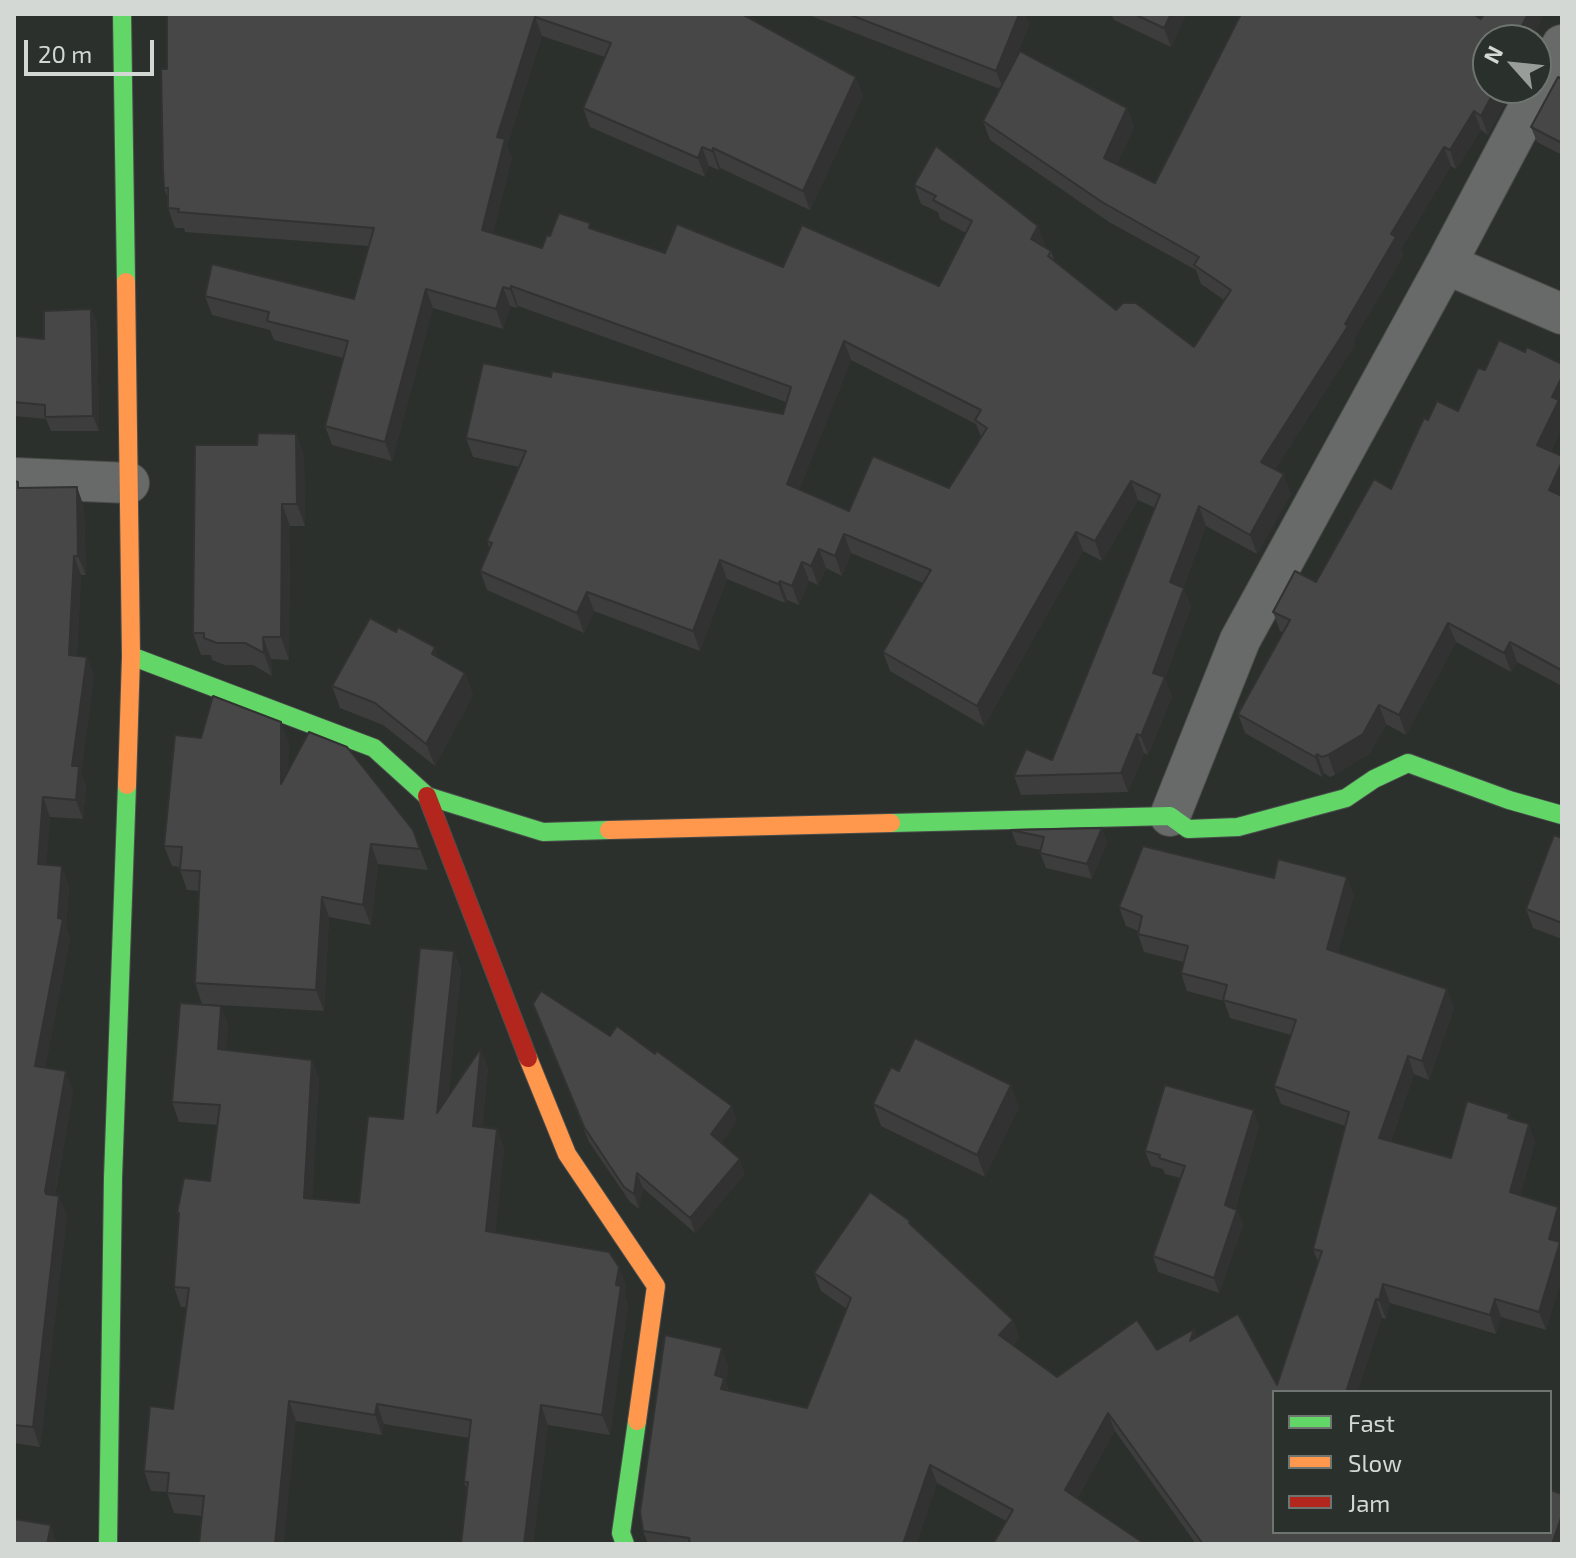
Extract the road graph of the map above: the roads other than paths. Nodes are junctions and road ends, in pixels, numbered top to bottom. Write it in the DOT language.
graph roads {
  1 [pos="122,14"];
  2 [pos="1562,45"];
  3 [pos="1446,264"];
  4 [pos="1562,314"];
  5 [pos="14,478"];
  6 [pos="129,483"];
  7 [pos="131,656"];
  8 [pos="427,796"];
  9 [pos="1562,815"];
  10 [pos="1170,816"];
  11 [pos="108,1544"];
  12 [pos="625,1544"];
  1 -- 6 [label="street"];
  2 -- 3 [label="street"];
  3 -- 4 [label="street"];
  3 -- 10 [label="street"];
  5 -- 6 [label="street"];
  6 -- 7 [label="street"];
  7 -- 8 [label="street"];
  7 -- 11 [label="street"];
  8 -- 10 [label="street"];
  8 -- 12 [label="street"];
  9 -- 10 [label="street"];
}
